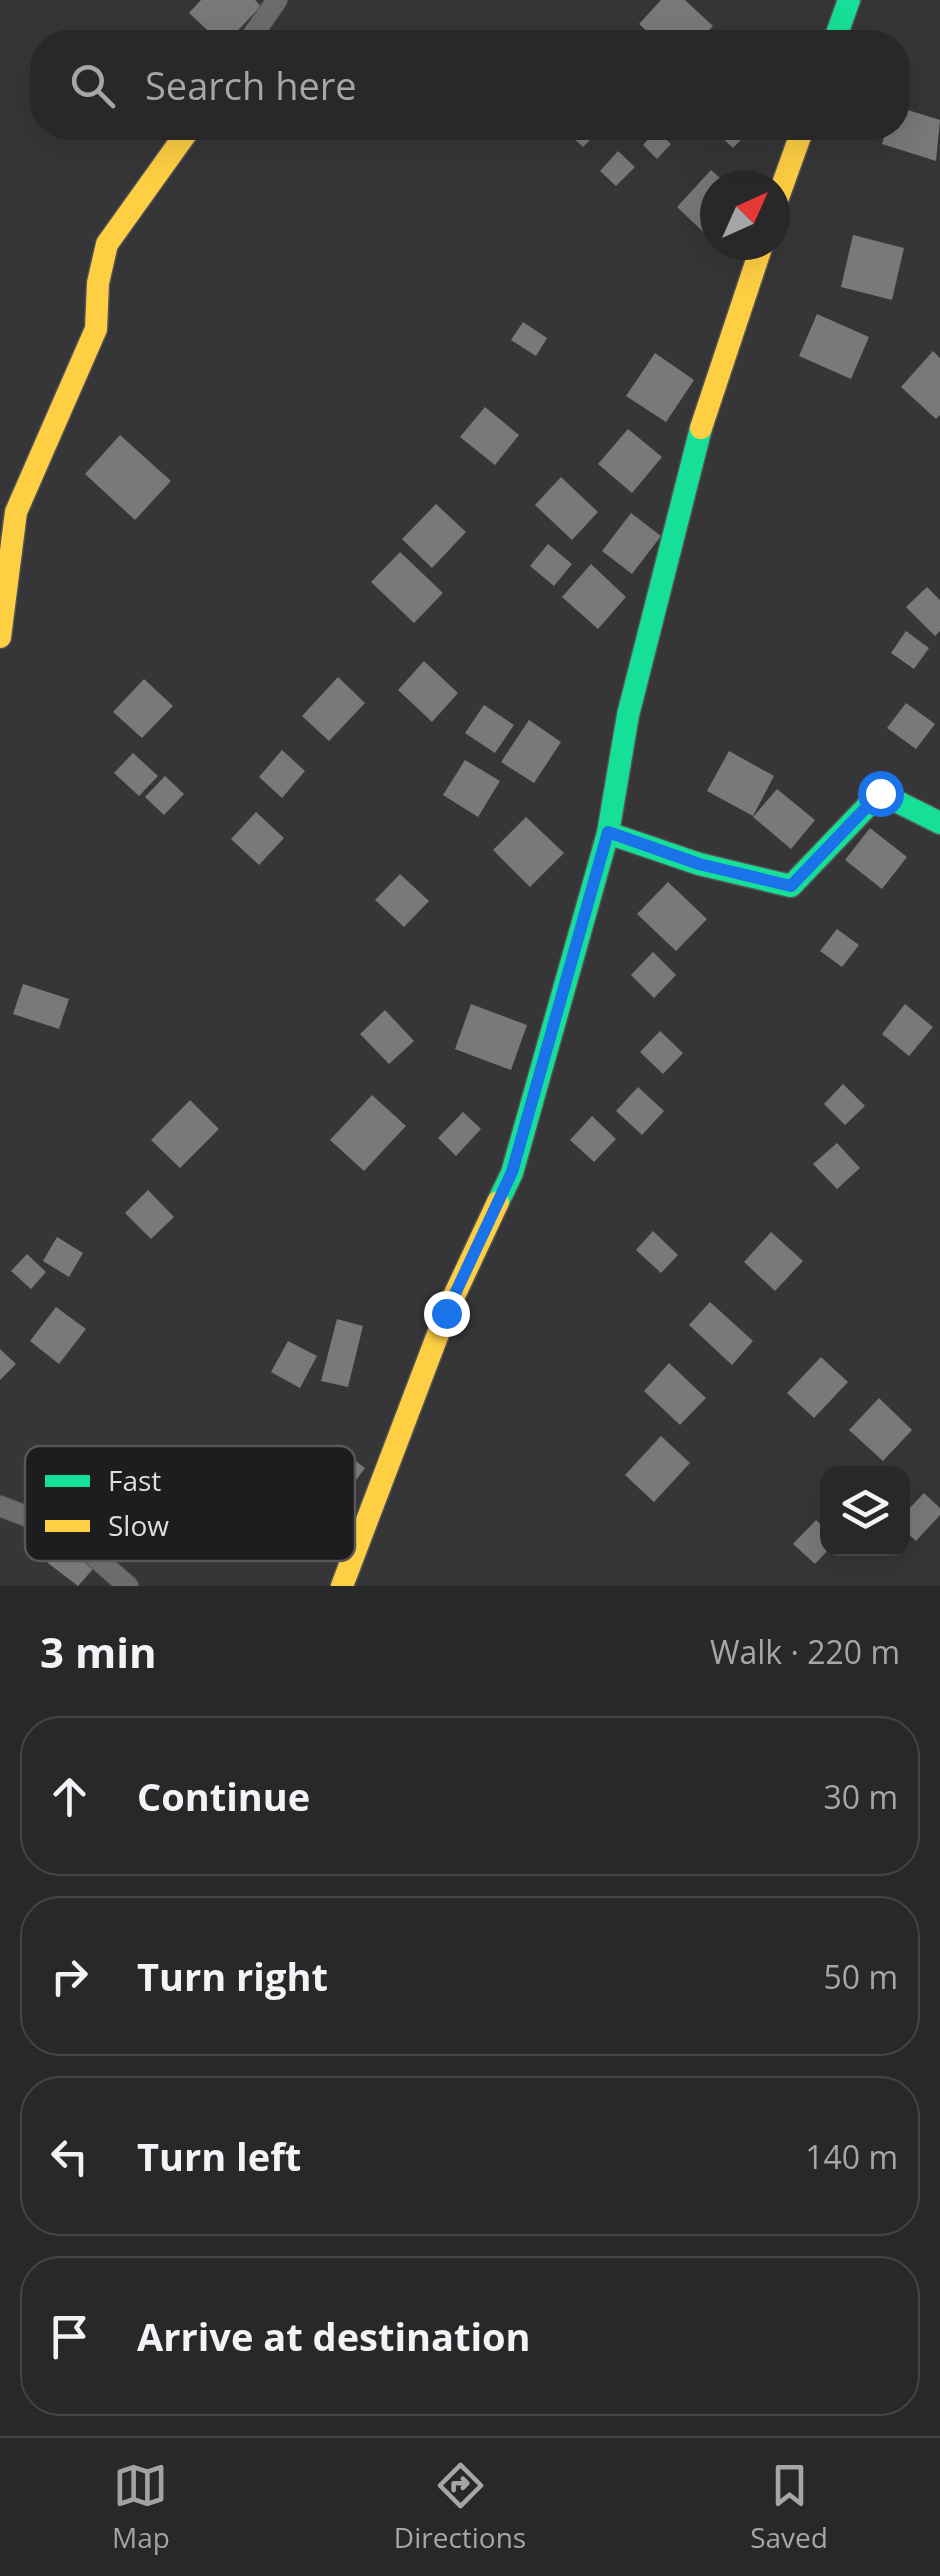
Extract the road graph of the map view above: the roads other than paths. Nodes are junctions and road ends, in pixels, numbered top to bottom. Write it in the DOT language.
graph roads {
  1 [pos="277,0"];
  2 [pos="849,0"];
  3 [pos="256,30"];
  4 [pos="838,30"];
  5 [pos="181,140"];
  6 [pos="799,140"];
  7 [pos="788,170"];
  8 [pos="757,260"];
  9 [pos="0,637"];
  10 [pos="940,823"];
  11 [pos="608,832"];
  12 [pos="0,1506"];
  13 [pos="25,1515"];
  14 [pos="355,1552"];
  15 [pos="100,1561"];
  16 [pos="352,1561"];
  17 [pos="128,1586"];
  18 [pos="342,1586"];
  1 -- 3 [label="street"];
  2 -- 4 [label="main road"];
  5 -- 9 [label="main road"];
  6 -- 7 [label="main road"];
  8 -- 11 [label="main road"];
  10 -- 11 [label="main road"];
  11 -- 14 [label="main road"];
  12 -- 13 [label="street"];
  15 -- 17 [label="street"];
  16 -- 18 [label="main road"];
}
